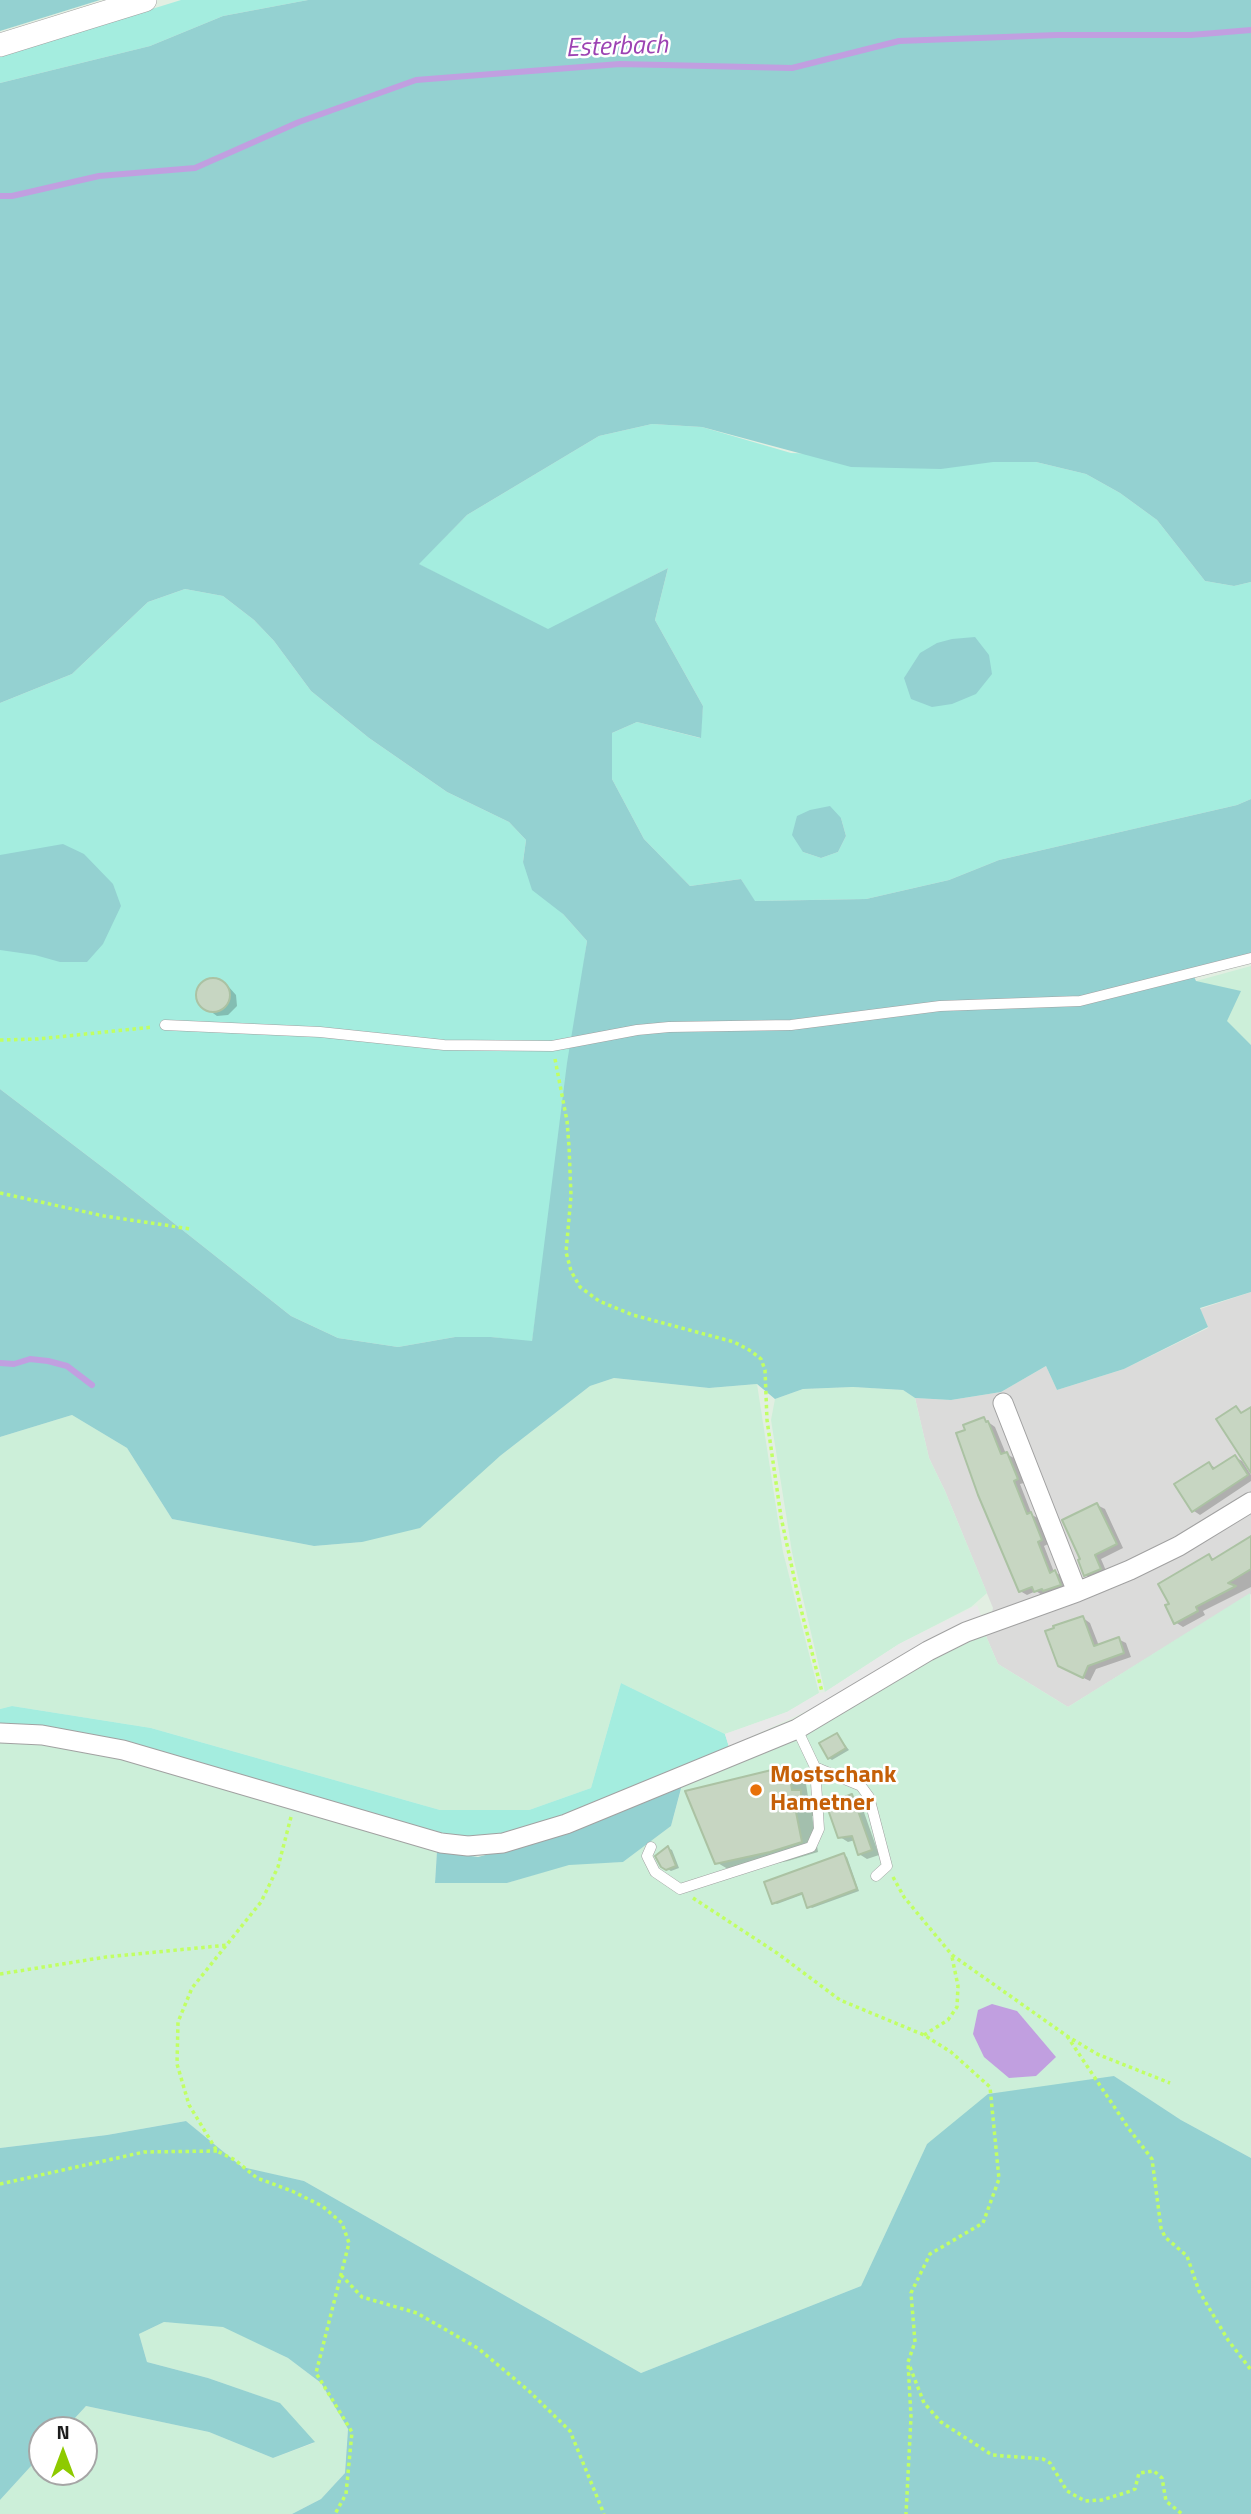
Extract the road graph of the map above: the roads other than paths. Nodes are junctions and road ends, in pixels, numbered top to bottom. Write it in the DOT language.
graph roads {
  1 [pos="145,0"];
  2 [pos="0,45"];
  3 [pos="1251,958"];
  4 [pos="165,1025"];
  5 [pos="1003,1404"];
  6 [pos="1251,1502"];
  7 [pos="1077,1592"];
  8 [pos="797,1729"];
  9 [pos="0,1733"];
  10 [pos="816,1767"];
  11 [pos="651,1847"];
  12 [pos="876,1876"];
  1 -- 2 [label="street"];
  3 -- 4 [label="lane"];
  5 -- 7 [label="street"];
  6 -- 7 [label="street"];
  7 -- 8 [label="street"];
  8 -- 9 [label="street"];
  8 -- 10 [label="lane"];
  10 -- 11 [label="lane"];
  10 -- 12 [label="lane"];
}
